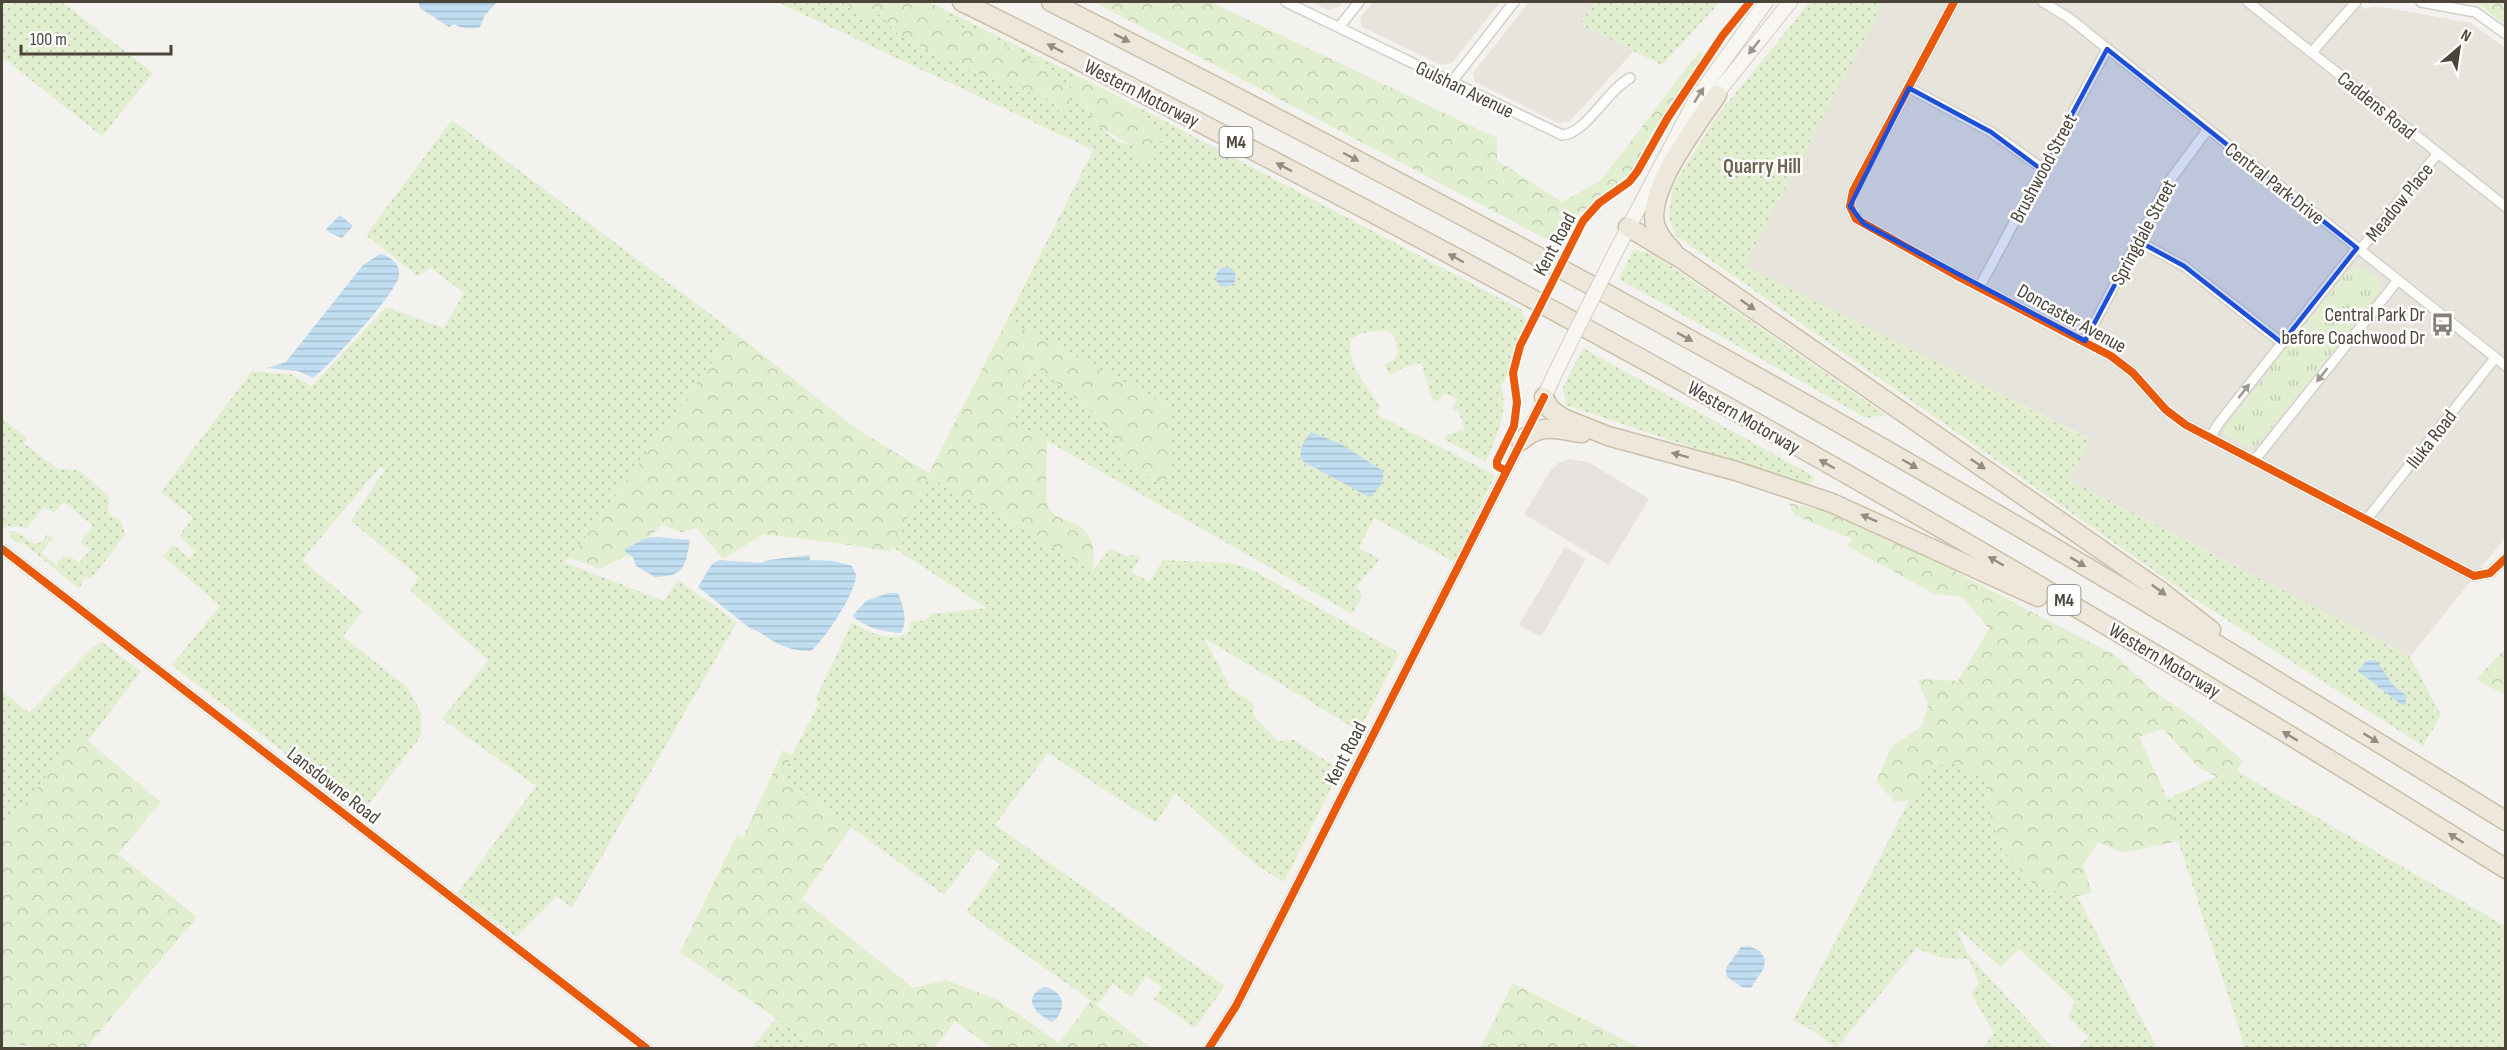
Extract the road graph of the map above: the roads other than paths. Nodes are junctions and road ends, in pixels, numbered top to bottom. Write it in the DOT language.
graph roads {
  1 [pos="962,2"];
  2 [pos="1052,2"];
  3 [pos="1286,2"];
  4 [pos="1359,2"];
  5 [pos="1514,2"];
  6 [pos="1766,2"];
  7 [pos="1790,2"];
  8 [pos="1954,2"];
  9 [pos="2043,2"];
  10 [pos="2248,2"];
  11 [pos="2356,2"];
  12 [pos="2421,2"];
  13 [pos="1339,27"];
  14 [pos="2505,34"];
  15 [pos="2107,49"];
  16 [pos="2312,52"];
  17 [pos="1630,78"];
  18 [pos="1451,83"];
  19 [pos="1909,88"];
  20 [pos="1717,94"];
  21 [pos="2208,129"];
  22 [pos="2438,153"];
  23 [pos="1660,165"];
  24 [pos="2043,169"];
  25 [pos="2505,207"];
  26 [pos="1628,227"];
  27 [pos="2138,241"];
  28 [pos="2359,249"];
  29 [pos="1683,260"];
  30 [pos="2398,280"];
  31 [pos="1979,288"];
  32 [pos="2085,341"];
  33 [pos="2282,344"];
  34 [pos="2496,358"];
  35 [pos="2505,366"];
  36 [pos="1544,397"];
  37 [pos="1608,436"];
  38 [pos="2210,438"];
  39 [pos="1521,441"];
  40 [pos="2254,461"];
  41 [pos="2367,519"];
  42 [pos="2,549"];
  43 [pos="2505,558"];
  44 [pos="2119,633"];
  45 [pos="2272,678"];
  46 [pos="2505,821"];
  47 [pos="2505,869"];
  48 [pos="646,1048"];
  49 [pos="1209,1048"];
  44 -- 1 [label="highway, Western Motorway / M4, one-way"];
  2 -- 45 [label="highway, Western Motorway / M4, one-way"];
  3 -- 13 [label="street, Gulshan Avenue"];
  4 -- 13 [label="street"];
  5 -- 18 [label="street"];
  23 -- 6 [label="main road, Kent Road, one-way"];
  7 -- 20 [label="main road, Kent Road, one-way"];
  8 -- 19 [label="street, Doncaster Avenue"];
  9 -- 15 [label="street, Central Park Drive"];
  10 -- 16 [label="street, Caddens Road"];
  11 -- 16 [label="street"];
  12 -- 14 [label="street"];
  13 -- 18 [label="street, Gulshan Avenue"];
  15 -- 21 [label="street, Central Park Drive"];
  15 -- 24 [label="street, Brushwood Street"];
  16 -- 22 [label="street, Caddens Road"];
  17 -- 18 [label="street, Gulshan Avenue"];
  19 -- 24 [label="street"];
  19 -- 31 [label="street, Doncaster Avenue"];
  20 -- 23 [label="main road, Kent Road"];
  20 -- 29 [label="highway"];
  21 -- 27 [label="street, Springdale Street"];
  21 -- 28 [label="street, Central Park Drive"];
  22 -- 25 [label="street, Caddens Road"];
  22 -- 28 [label="street, Meadow Place"];
  23 -- 26 [label="main road, Kent Road"];
  24 -- 31 [label="street, Brushwood Street"];
  26 -- 29 [label="highway"];
  26 -- 36 [label="main road, Kent Road, bridge"];
  27 -- 32 [label="street, Springdale Street"];
  27 -- 33 [label="street"];
  28 -- 30 [label="street, Central Park Drive"];
  28 -- 33 [label="street, Meadow Place"];
  29 -- 45 [label="highway, one-way"];
  30 -- 34 [label="street, Central Park Drive"];
  30 -- 40 [label="street, one-way"];
  31 -- 32 [label="street, Doncaster Avenue"];
  32 -- 38 [label="street, Doncaster Avenue"];
  38 -- 33 [label="street, Meadow Place, one-way"];
  34 -- 35 [label="street, Central Park Drive"];
  34 -- 41 [label="street, Iluka Road"];
  36 -- 37 [label="highway"];
  36 -- 39 [label="street, Kent Road"];
  37 -- 39 [label="highway"];
  44 -- 37 [label="highway, one-way"];
  38 -- 40 [label="street, Doncaster Avenue"];
  39 -- 49 [label="street, Kent Road"];
  40 -- 41 [label="street, Doncaster Avenue"];
  41 -- 43 [label="street, Doncaster Avenue"];
  42 -- 48 [label="street, Lansdowne Road"];
  47 -- 44 [label="highway, Western Motorway / M4, one-way"];
  45 -- 46 [label="highway, Western Motorway / M4, one-way"];
}
